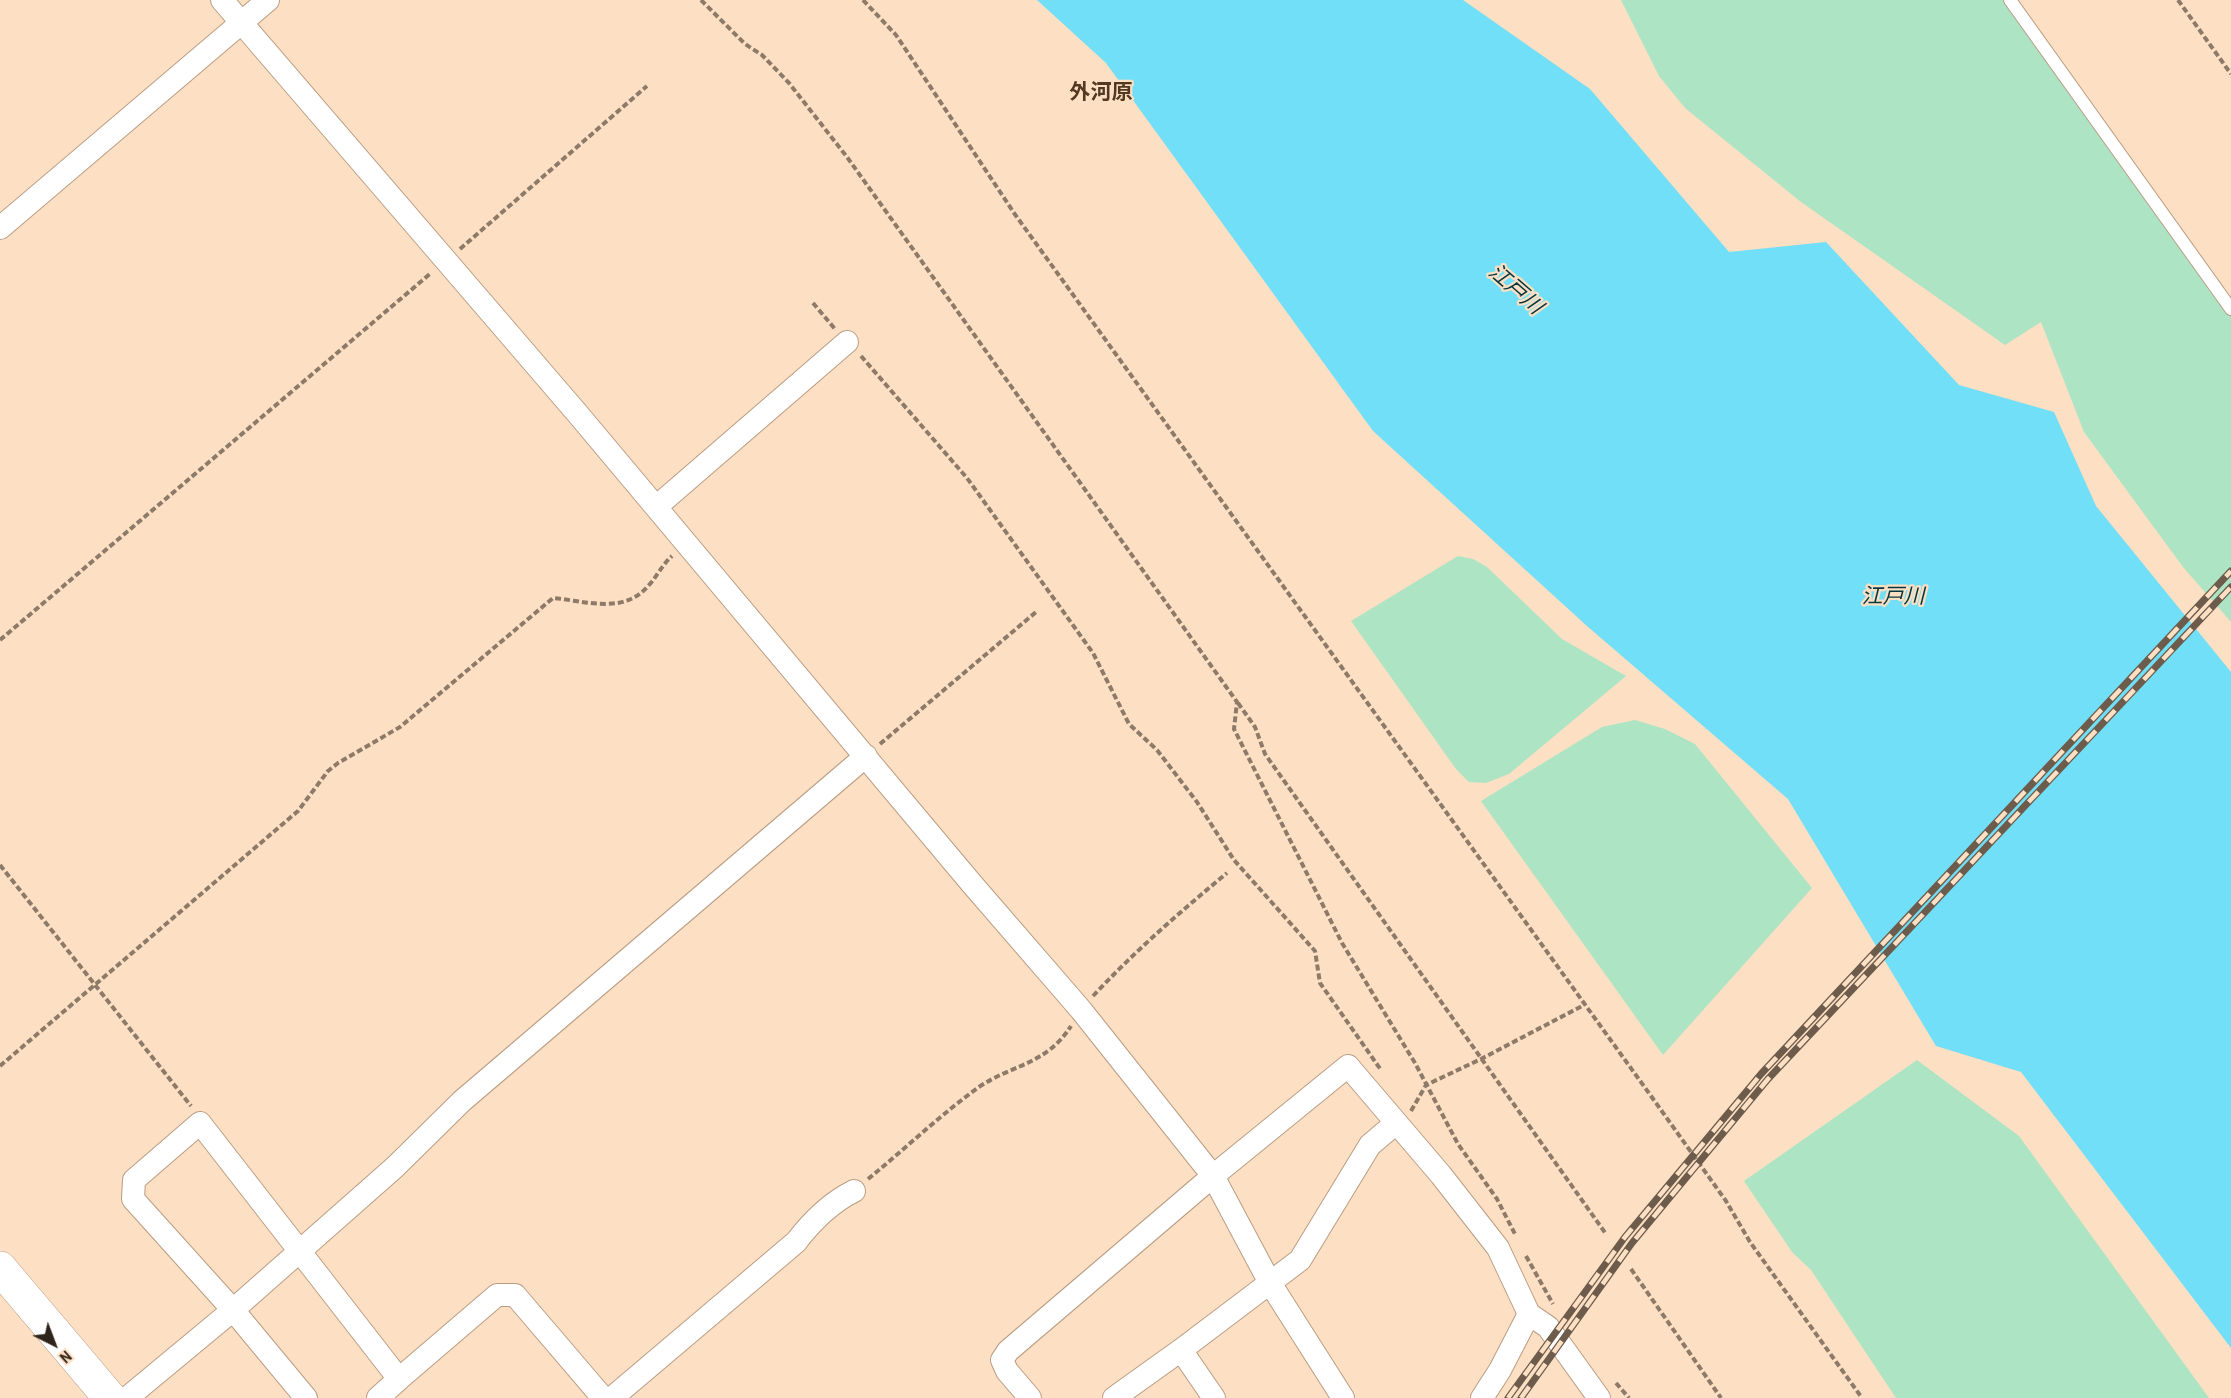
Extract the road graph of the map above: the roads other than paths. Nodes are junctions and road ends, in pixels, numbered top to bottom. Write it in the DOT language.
graph roads {
  1 [pos="222,0"];
  2 [pos="268,0"];
  3 [pos="2010,0"];
  4 [pos="242,23"];
  5 [pos="0,228"];
  6 [pos="2231,309"];
  7 [pos="847,342"];
  8 [pos="656,507"];
  9 [pos="859,762"];
  10 [pos="1408,1117"];
  11 [pos="1213,1176"];
  12 [pos="854,1191"];
  13 [pos="299,1252"];
  14 [pos="0,1268"];
  15 [pos="1270,1283"];
  16 [pos="233,1310"];
  17 [pos="1529,1314"];
  18 [pos="1181,1350"];
  19 [pos="399,1380"];
  20 [pos="110,1398"];
  21 [pos="128,1398"];
  22 [pos="306,1398"];
  23 [pos="378,1398"];
  24 [pos="603,1398"];
  25 [pos="612,1398"];
  26 [pos="1030,1398"];
  27 [pos="1113,1398"];
  28 [pos="1214,1398"];
  29 [pos="1343,1398"];
  30 [pos="1482,1398"];
  31 [pos="1599,1398"];
  1 -- 4 [label="street"];
  2 -- 4 [label="street"];
  3 -- 6 [label="lane"];
  4 -- 5 [label="street"];
  4 -- 8 [label="street"];
  7 -- 8 [label="street"];
  8 -- 9 [label="street"];
  9 -- 11 [label="street"];
  9 -- 13 [label="street"];
  10 -- 11 [label="street"];
  10 -- 15 [label="street"];
  10 -- 17 [label="street"];
  11 -- 15 [label="street"];
  11 -- 26 [label="street"];
  12 -- 25 [label="street"];
  13 -- 16 [label="street"];
  13 -- 16 [label="street"];
  13 -- 19 [label="street"];
  14 -- 20 [label="main road"];
  15 -- 18 [label="street"];
  15 -- 29 [label="street"];
  16 -- 21 [label="street"];
  16 -- 22 [label="street"];
  17 -- 30 [label="street"];
  17 -- 31 [label="street"];
  18 -- 27 [label="street"];
  18 -- 28 [label="street"];
  19 -- 23 [label="street"];
  19 -- 24 [label="street"];
}
